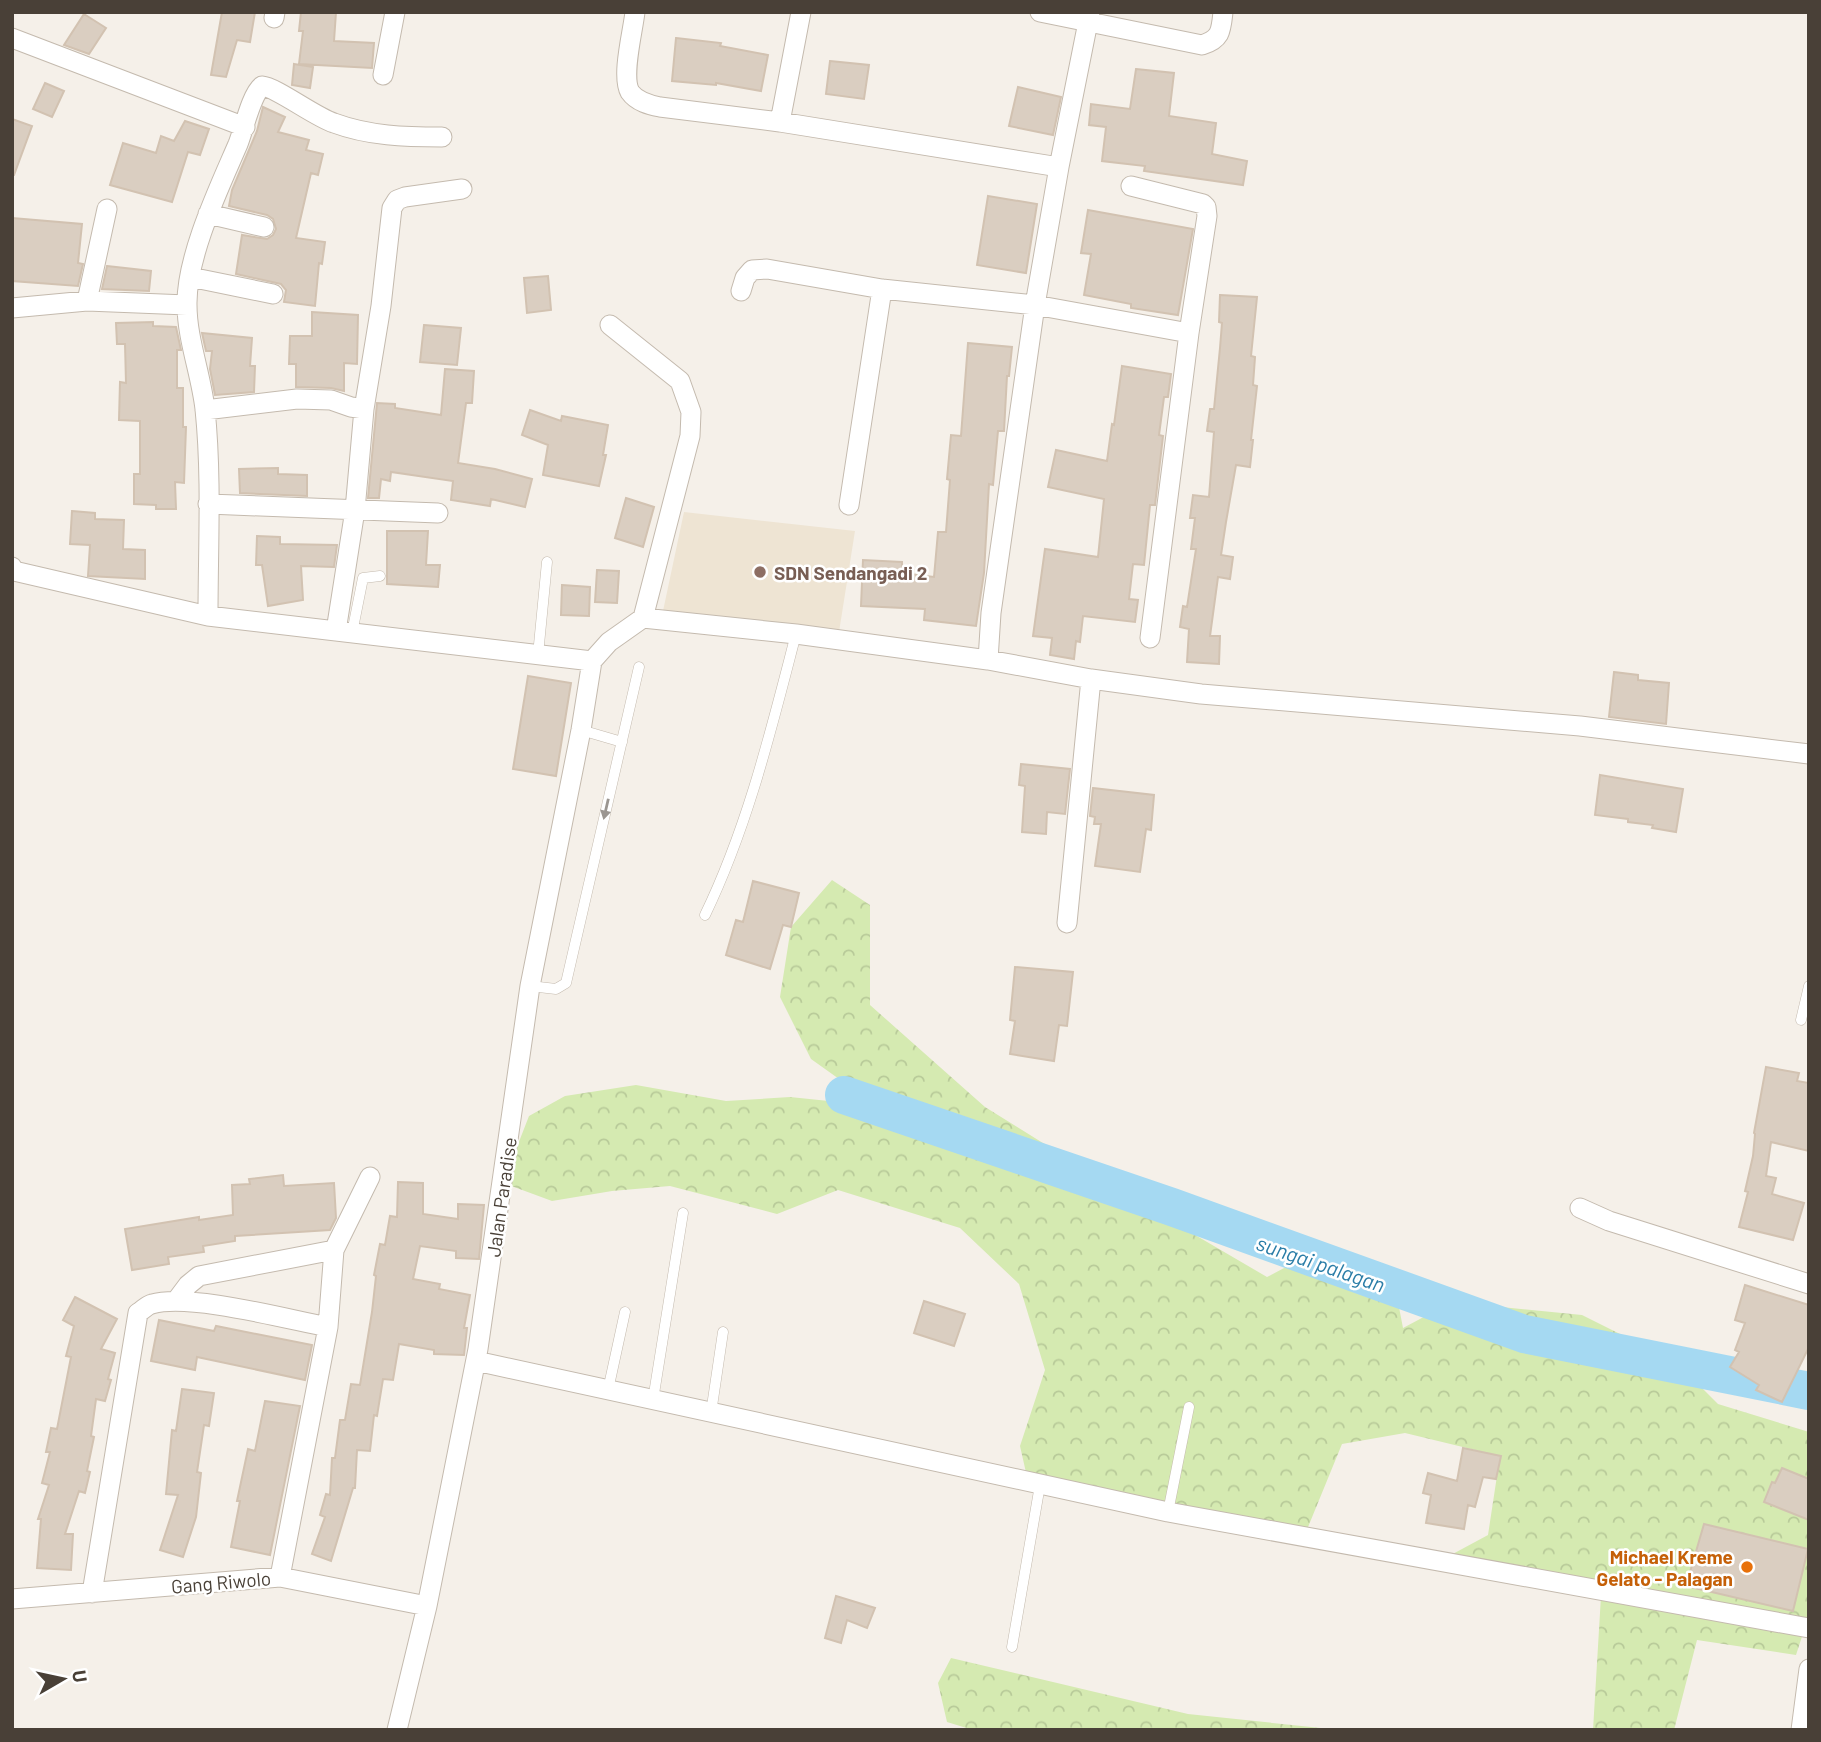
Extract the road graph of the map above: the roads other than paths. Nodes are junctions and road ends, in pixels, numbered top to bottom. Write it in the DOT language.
graph roads {
  1 [pos="395,12"];
  2 [pos="635,12"];
  3 [pos="801,12"];
  4 [pos="1040,12"];
  5 [pos="1223,12"];
  6 [pos="1089,17"];
  7 [pos="12,38"];
  8 [pos="383,75"];
  9 [pos="780,122"];
  10 [pos="245,127"];
  11 [pos="442,137"];
  12 [pos="1059,167"];
  13 [pos="1131,186"];
  14 [pos="461,189"];
  15 [pos="107,209"];
  16 [pos="208,214"];
  17 [pos="264,227"];
  18 [pos="190,277"];
  19 [pos="882,289"];
  20 [pos="741,291"];
  21 [pos="273,294"];
  22 [pos="87,301"];
  23 [pos="1035,304"];
  24 [pos="187,305"];
  25 [pos="12,308"];
  26 [pos="610,325"];
  27 [pos="1189,333"];
  28 [pos="364,409"];
  29 [pos="205,411"];
  30 [pos="208,504"];
  31 [pos="849,505"];
  32 [pos="355,510"];
  33 [pos="438,513"];
  34 [pos="547,562"];
  35 [pos="13,573"];
  36 [pos="380,576"];
  37 [pos="208,616"];
  38 [pos="643,618"];
  39 [pos="344,632"];
  40 [pos="796,634"];
  41 [pos="1150,638"];
  42 [pos="538,655"];
  43 [pos="988,660"];
  44 [pos="592,661"];
  45 [pos="639,667"];
  46 [pos="1091,679"];
  47 [pos="581,730"];
  48 [pos="622,743"];
  49 [pos="1809,754"];
  50 [pos="705,915"];
  51 [pos="1067,923"];
  52 [pos="530,986"];
  53 [pos="1809,986"];
  54 [pos="1801,1020"];
  55 [pos="370,1177"];
  56 [pos="1580,1208"];
  57 [pos="683,1213"];
  58 [pos="334,1250"];
  59 [pos="1809,1284"];
  60 [pos="176,1301"];
  61 [pos="625,1312"];
  62 [pos="328,1327"];
  63 [pos="723,1332"];
  64 [pos="476,1361"];
  65 [pos="608,1390"];
  66 [pos="653,1400"];
  67 [pos="1189,1407"];
  68 [pos="710,1413"];
  69 [pos="1040,1485"];
  70 [pos="1168,1512"];
  71 [pos="280,1577"];
  72 [pos="92,1593"];
  73 [pos="12,1599"];
  74 [pos="426,1606"];
  75 [pos="1809,1628"];
  76 [pos="1012,1647"];
  77 [pos="1809,1669"];
  78 [pos="397,1730"];
  79 [pos="1801,1730"];
  1 -- 8 [label="street"];
  2 -- 9 [label="street"];
  3 -- 9 [label="street"];
  4 -- 6 [label="street"];
  5 -- 6 [label="street"];
  6 -- 12 [label="street"];
  7 -- 10 [label="street"];
  9 -- 12 [label="street"];
  10 -- 11 [label="street"];
  10 -- 16 [label="street"];
  12 -- 23 [label="street"];
  13 -- 27 [label="street"];
  14 -- 28 [label="street"];
  15 -- 22 [label="street"];
  16 -- 17 [label="street"];
  16 -- 18 [label="street"];
  18 -- 21 [label="street"];
  18 -- 24 [label="street"];
  19 -- 20 [label="street"];
  19 -- 23 [label="street"];
  19 -- 31 [label="street"];
  22 -- 24 [label="street"];
  22 -- 25 [label="street"];
  23 -- 27 [label="street"];
  23 -- 43 [label="street"];
  24 -- 29 [label="street"];
  26 -- 38 [label="street"];
  27 -- 41 [label="street"];
  28 -- 29 [label="street"];
  28 -- 32 [label="street"];
  29 -- 30 [label="street"];
  30 -- 32 [label="street"];
  30 -- 37 [label="street"];
  32 -- 33 [label="street"];
  32 -- 39 [label="street"];
  34 -- 42 [label="lane"];
  35 -- 37 [label="street"];
  36 -- 39 [label="lane"];
  37 -- 39 [label="street"];
  38 -- 40 [label="street"];
  38 -- 44 [label="street"];
  39 -- 42 [label="street"];
  40 -- 43 [label="street"];
  40 -- 50 [label="lane"];
  42 -- 44 [label="street"];
  43 -- 46 [label="street"];
  44 -- 47 [label="street, Jalan Paradise"];
  45 -- 48 [label="lane"];
  46 -- 49 [label="street"];
  46 -- 51 [label="street"];
  47 -- 48 [label="lane"];
  47 -- 52 [label="street, Jalan Paradise"];
  48 -- 52 [label="lane, one-way"];
  52 -- 64 [label="street, Jalan Paradise"];
  53 -- 54 [label="lane"];
  55 -- 58 [label="street"];
  56 -- 59 [label="street"];
  57 -- 66 [label="lane"];
  58 -- 60 [label="street"];
  58 -- 62 [label="street"];
  60 -- 62 [label="street"];
  60 -- 72 [label="street"];
  61 -- 65 [label="lane"];
  62 -- 71 [label="street"];
  63 -- 68 [label="lane"];
  64 -- 65 [label="street"];
  64 -- 74 [label="street, Jalan Paradise"];
  65 -- 66 [label="street"];
  66 -- 68 [label="street"];
  67 -- 70 [label="lane"];
  68 -- 69 [label="street"];
  69 -- 70 [label="street"];
  69 -- 76 [label="lane"];
  70 -- 75 [label="street"];
  71 -- 72 [label="street, Gang Riwolo"];
  71 -- 74 [label="street, Gang Riwolo"];
  72 -- 73 [label="street, Gang Riwolo"];
  74 -- 78 [label="street, Jalan Paradise"];
  77 -- 79 [label="street"];
}
